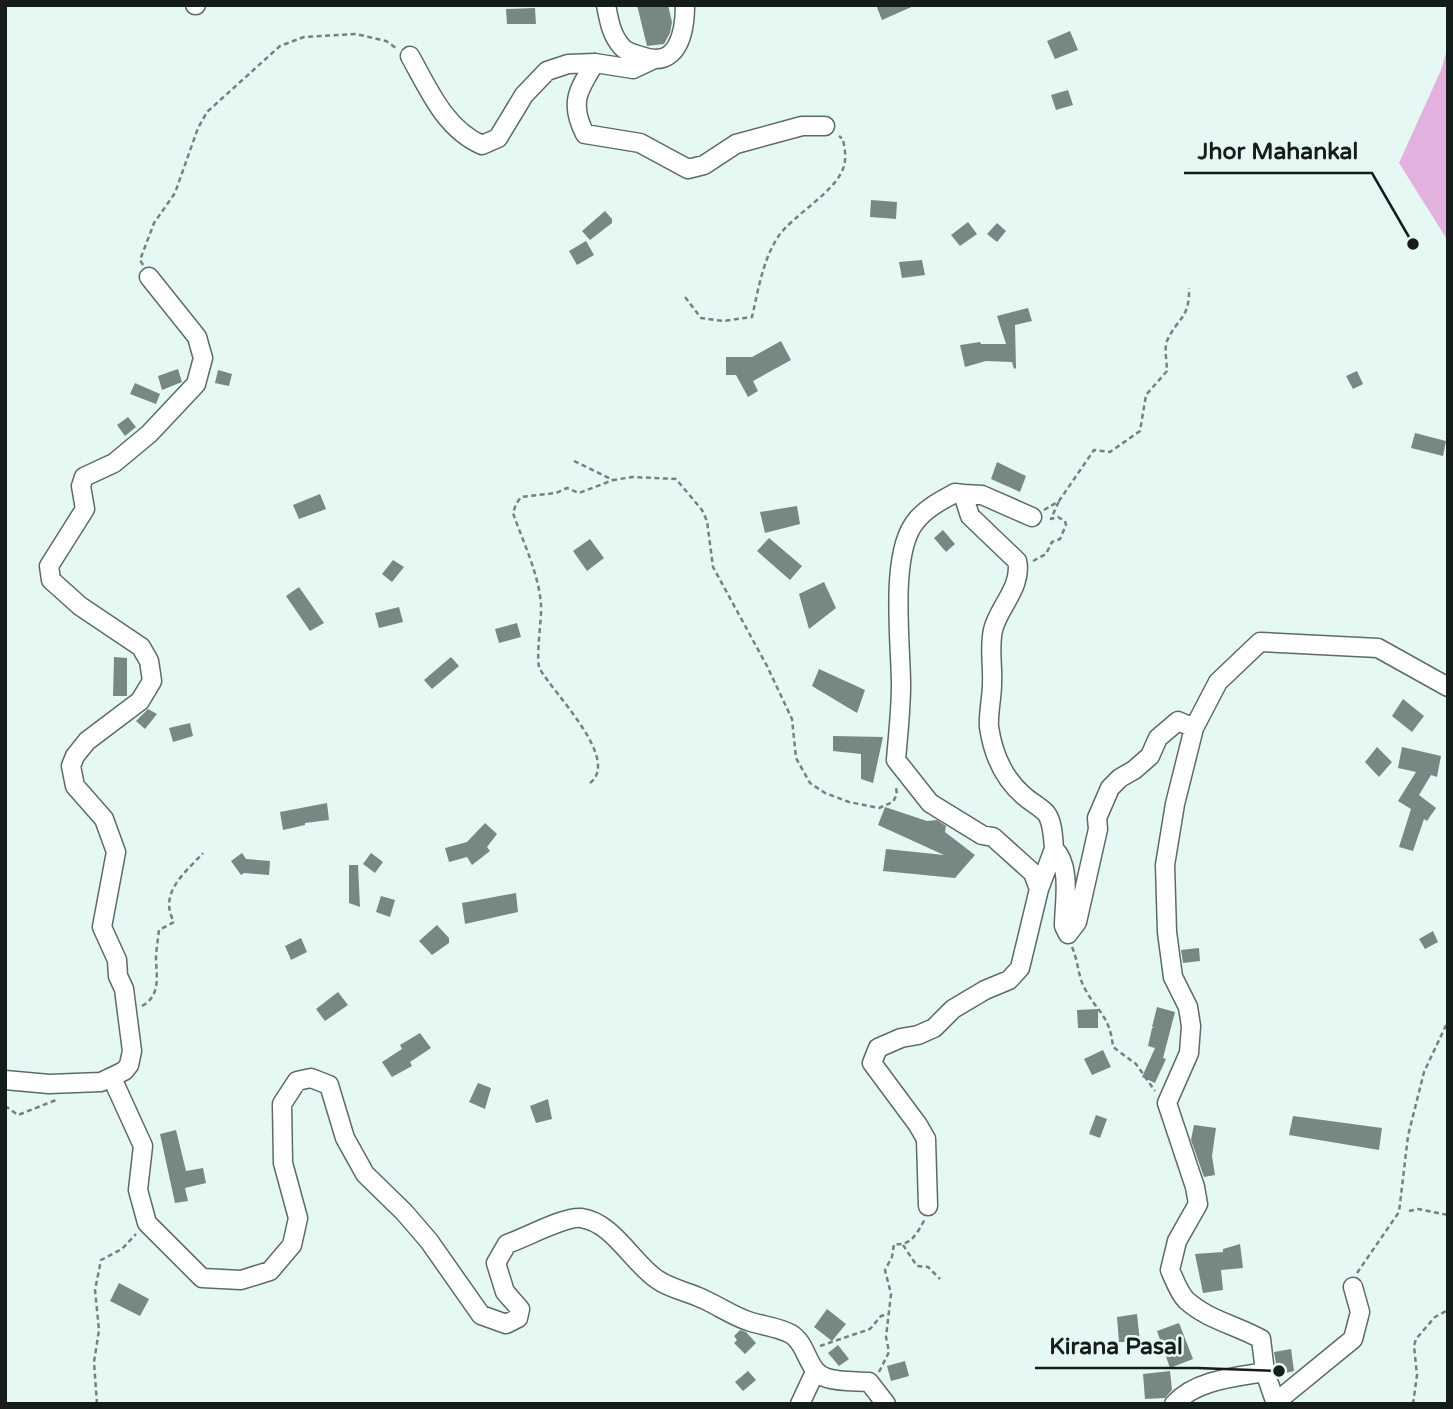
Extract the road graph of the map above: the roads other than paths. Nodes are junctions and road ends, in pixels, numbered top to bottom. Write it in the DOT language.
graph roads {
  1 [pos="606,5"];
  2 [pos="685,5"];
  3 [pos="410,56"];
  4 [pos="652,60"];
  5 [pos="595,63"];
  6 [pos="825,126"];
  7 [pos="149,278"];
  8 [pos="963,494"];
  9 [pos="1032,517"];
  10 [pos="1448,687"];
  11 [pos="1194,728"];
  12 [pos="1054,849"];
  13 [pos="1040,889"];
  14 [pos="112,1078"];
  15 [pos="5,1080"];
  16 [pos="928,1206"];
  17 [pos="1353,1287"];
  18 [pos="815,1372"];
  19 [pos="1265,1372"];
  20 [pos="1276,1403"];
  21 [pos="800,1404"];
  22 [pos="886,1404"];
  23 [pos="1174,1404"];
  1 -- 4 [label="street"];
  2 -- 4 [label="street"];
  3 -- 5 [label="street"];
  4 -- 5 [label="street"];
  5 -- 6 [label="street"];
  7 -- 14 [label="street"];
  8 -- 9 [label="street"];
  8 -- 12 [label="street"];
  8 -- 13 [label="street"];
  10 -- 11 [label="street"];
  11 -- 12 [label="street"];
  11 -- 19 [label="street"];
  12 -- 13 [label="street"];
  13 -- 16 [label="street"];
  14 -- 15 [label="street"];
  14 -- 18 [label="street"];
  17 -- 20 [label="street"];
  18 -- 21 [label="street"];
  18 -- 22 [label="street"];
  19 -- 20 [label="street"];
  19 -- 23 [label="street"];
}
